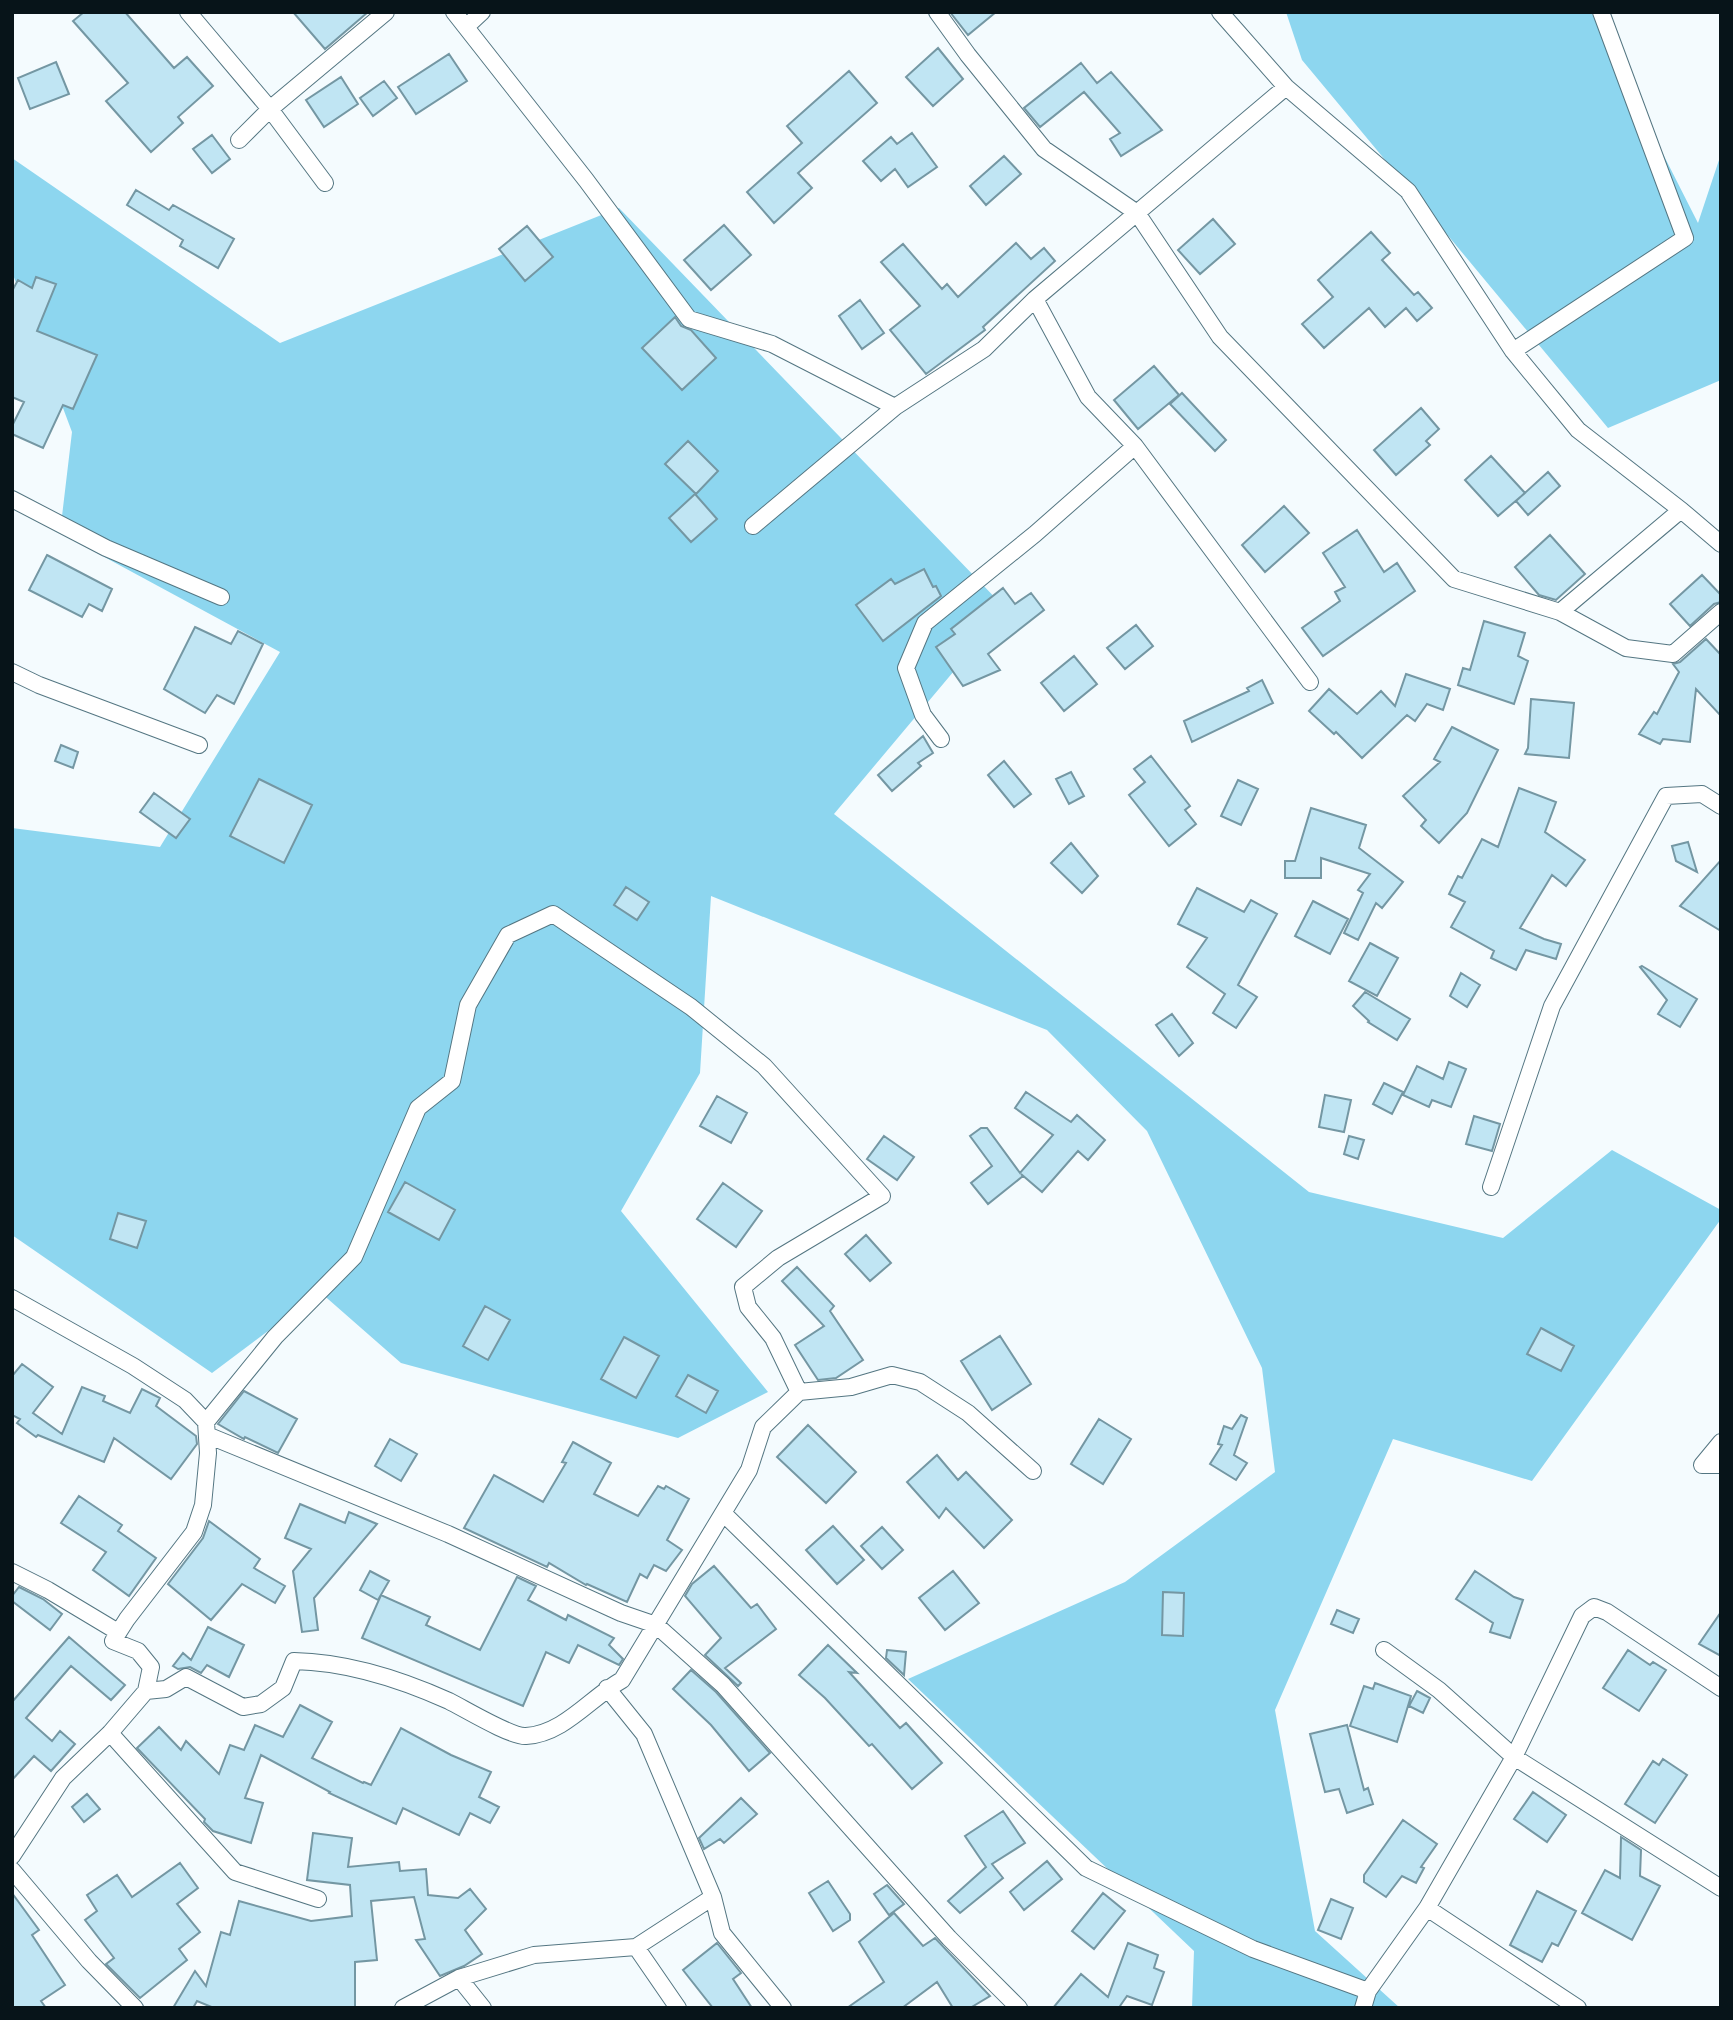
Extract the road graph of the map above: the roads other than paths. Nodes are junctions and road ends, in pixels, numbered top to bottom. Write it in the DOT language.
graph roads {
  1 [pos="188,12"];
  2 [pos="386,12"];
  3 [pos="454,12"];
  4 [pos="482,12"];
  5 [pos="937,12"];
  6 [pos="1220,12"];
  7 [pos="1601,12"];
  8 [pos="467,26"];
  9 [pos="1286,87"];
  10 [pos="270,109"];
  11 [pos="239,141"];
  12 [pos="325,183"];
  13 [pos="1137,213"];
  14 [pos="1035,299"];
  15 [pos="1513,351"];
  16 [pos="895,407"];
  17 [pos="1135,446"];
  18 [pos="12,499"];
  19 [pos="1681,510"];
  20 [pos="753,526"];
  21 [pos="1721,544"];
  22 [pos="220,597"];
  23 [pos="1560,612"];
  24 [pos="1721,612"];
  25 [pos="12,672"];
  26 [pos="1310,682"];
  27 [pos="941,739"];
  28 [pos="199,745"];
  29 [pos="1721,806"];
  30 [pos="1491,1187"];
  31 [pos="12,1298"];
  32 [pos="799,1392"];
  33 [pos="206,1429"];
  34 [pos="1721,1442"];
  35 [pos="1721,1465"];
  36 [pos="1033,1471"];
  37 [pos="723,1513"];
  38 [pos="12,1572"];
  39 [pos="656,1625"];
  40 [pos="118,1632"];
  41 [pos="1384,1650"];
  42 [pos="607,1688"];
  43 [pos="1721,1688"];
  44 [pos="146,1691"];
  45 [pos="110,1733"];
  46 [pos="1514,1757"];
  47 [pos="12,1856"];
  48 [pos="12,1870"];
  49 [pos="1721,1888"];
  50 [pos="713,1897"];
  51 [pos="318,1899"];
  52 [pos="1427,1908"];
  53 [pos="636,1947"];
  54 [pos="459,1978"];
  55 [pos="1368,1991"];
  56 [pos="135,2008"];
  57 [pos="403,2008"];
  58 [pos="483,2008"];
  59 [pos="678,2008"];
  60 [pos="783,2008"];
  61 [pos="1019,2008"];
  62 [pos="1363,2008"];
  63 [pos="1578,2008"];
  1 -- 10 [label="street"];
  2 -- 10 [label="street"];
  3 -- 8 [label="street"];
  4 -- 8 [label="street"];
  5 -- 13 [label="street"];
  6 -- 9 [label="street"];
  7 -- 15 [label="street"];
  8 -- 16 [label="street"];
  9 -- 13 [label="street"];
  9 -- 15 [label="street"];
  10 -- 11 [label="street"];
  10 -- 12 [label="street"];
  13 -- 14 [label="street"];
  13 -- 23 [label="street"];
  14 -- 16 [label="street"];
  14 -- 17 [label="street"];
  15 -- 19 [label="street"];
  16 -- 20 [label="street"];
  17 -- 26 [label="street"];
  17 -- 27 [label="street"];
  18 -- 22 [label="street"];
  19 -- 21 [label="street"];
  19 -- 23 [label="street"];
  23 -- 24 [label="street"];
  25 -- 28 [label="street"];
  29 -- 30 [label="street"];
  31 -- 33 [label="street"];
  32 -- 33 [label="street"];
  32 -- 36 [label="street"];
  32 -- 37 [label="street"];
  33 -- 39 [label="street"];
  33 -- 40 [label="street"];
  34 -- 35 [label="street"];
  37 -- 39 [label="street"];
  37 -- 55 [label="street"];
  38 -- 40 [label="street"];
  39 -- 42 [label="street"];
  39 -- 61 [label="street"];
  40 -- 44 [label="street"];
  41 -- 46 [label="street"];
  42 -- 44 [label="street"];
  42 -- 50 [label="street"];
  43 -- 46 [label="street"];
  44 -- 45 [label="street"];
  45 -- 47 [label="street"];
  45 -- 51 [label="street"];
  46 -- 49 [label="street"];
  46 -- 52 [label="street"];
  48 -- 56 [label="street"];
  50 -- 53 [label="street"];
  50 -- 60 [label="street"];
  52 -- 55 [label="street"];
  52 -- 63 [label="street"];
  53 -- 54 [label="street"];
  53 -- 59 [label="street"];
  54 -- 57 [label="street"];
  54 -- 58 [label="street"];
  55 -- 62 [label="street"];
}
